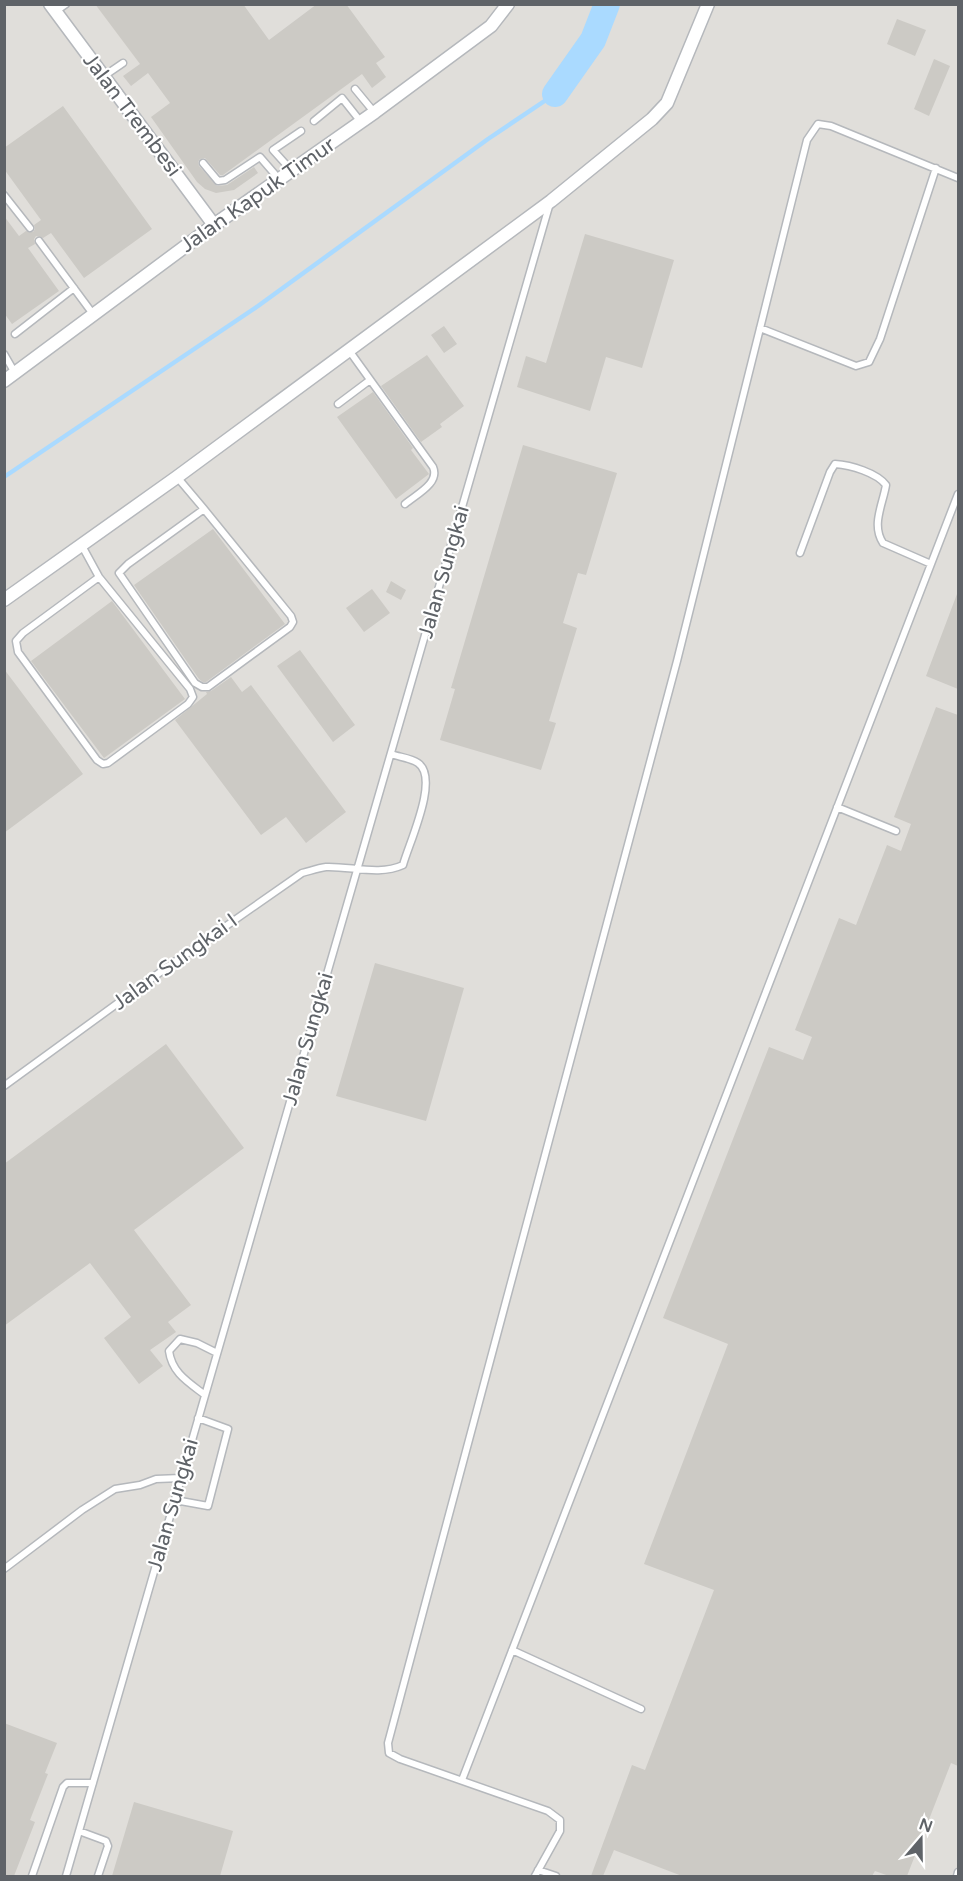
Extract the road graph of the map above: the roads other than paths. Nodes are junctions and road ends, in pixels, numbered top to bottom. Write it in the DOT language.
graph roads {
  1 [pos="66,4"];
  2 [pos="508,4"];
  3 [pos="708,4"];
  4 [pos="52,8"];
  5 [pos="123,63"];
  6 [pos="104,76"];
  7 [pos="355,88"];
  8 [pos="375,112"];
  9 [pos="314,121"];
  10 [pos="361,122"];
  11 [pos="301,131"];
  12 [pos="203,163"];
  13 [pos="958,167"];
  14 [pos="936,168"];
  15 [pos="291,171"];
  16 [pos="957,177"];
  17 [pos="279,179"];
  18 [pos="4,195"];
  19 [pos="551,201"];
  20 [pos="214,225"];
  21 [pos="30,228"];
  22 [pos="39,241"];
  23 [pos="74,288"];
  24 [pos="94,315"];
  25 [pos="760,328"];
  26 [pos="15,334"];
  27 [pos="348,349"];
  28 [pos="4,354"];
  29 [pos="10,378"];
  30 [pos="370,380"];
  31 [pos="338,404"];
  32 [pos="177,477"];
  33 [pos="958,494"];
  34 [pos="405,504"];
  35 [pos="204,509"];
  36 [pos="81,544"];
  37 [pos="800,553"];
  38 [pos="931,564"];
  39 [pos="99,578"];
  40 [pos="4,600"];
  41 [pos="391,754"];
  42 [pos="837,807"];
  43 [pos="896,831"];
  44 [pos="357,869"];
  45 [pos="4,1086"];
  46 [pos="218,1353"];
  47 [pos="205,1395"];
  48 [pos="198,1418"];
  49 [pos="181,1478"];
  50 [pos="175,1500"];
  51 [pos="4,1569"];
  52 [pos="512,1650"];
  53 [pos="641,1709"];
  54 [pos="462,1780"];
  55 [pos="93,1783"];
  56 [pos="79,1831"];
  57 [pos="958,1872"];
  58 [pos="536,1873"];
  59 [pos="32,1876"];
  60 [pos="66,1876"];
  61 [pos="98,1876"];
  62 [pos="556,1876"];
  63 [pos="957,1876"];
  1 -- 4 [label="lane"];
  2 -- 8 [label="street, Jalan Kapuk Timur"];
  3 -- 19 [label="street"];
  4 -- 6 [label="street, Jalan Trembesi"];
  5 -- 6 [label="lane"];
  6 -- 20 [label="street, Jalan Trembesi"];
  7 -- 8 [label="lane"];
  8 -- 10 [label="street, Jalan Kapuk Timur"];
  9 -- 10 [label="lane"];
  10 -- 15 [label="street, Jalan Kapuk Timur"];
  11 -- 15 [label="lane"];
  12 -- 17 [label="lane"];
  13 -- 16 [label="lane"];
  14 -- 16 [label="lane"];
  14 -- 25 [label="lane"];
  14 -- 25 [label="lane"];
  15 -- 17 [label="street, Jalan Kapuk Timur"];
  17 -- 20 [label="street, Jalan Kapuk Timur"];
  18 -- 21 [label="lane"];
  19 -- 27 [label="street"];
  19 -- 41 [label="lane, Jalan Sungkai"];
  20 -- 24 [label="street, Jalan Kapuk Timur"];
  22 -- 23 [label="lane"];
  23 -- 24 [label="lane"];
  23 -- 26 [label="lane"];
  24 -- 29 [label="street, Jalan Kapuk Timur"];
  25 -- 54 [label="lane"];
  27 -- 30 [label="lane"];
  27 -- 32 [label="street"];
  28 -- 29 [label="lane"];
  30 -- 31 [label="lane"];
  30 -- 34 [label="lane"];
  32 -- 35 [label="lane"];
  32 -- 36 [label="street"];
  33 -- 38 [label="lane"];
  35 -- 35 [label="lane"];
  36 -- 39 [label="lane"];
  36 -- 40 [label="street"];
  37 -- 38 [label="lane"];
  38 -- 42 [label="lane"];
  39 -- 39 [label="lane"];
  41 -- 44 [label="lane, Jalan Sungkai"];
  41 -- 44 [label="lane, Jalan Sungkai I"];
  42 -- 43 [label="lane"];
  42 -- 52 [label="lane"];
  44 -- 45 [label="lane, Jalan Sungkai I"];
  44 -- 46 [label="lane, Jalan Sungkai"];
  46 -- 47 [label="lane, Jalan Sungkai"];
  46 -- 47 [label="lane"];
  47 -- 48 [label="lane, Jalan Sungkai"];
  48 -- 49 [label="lane, Jalan Sungkai"];
  48 -- 50 [label="lane"];
  49 -- 50 [label="lane, Jalan Sungkai"];
  49 -- 51 [label="lane"];
  50 -- 55 [label="lane, Jalan Sungkai"];
  52 -- 53 [label="lane"];
  52 -- 54 [label="lane"];
  54 -- 58 [label="lane"];
  55 -- 56 [label="lane, Jalan Sungkai"];
  55 -- 59 [label="lane"];
  56 -- 60 [label="lane, Jalan Sungkai"];
  56 -- 61 [label="lane"];
  57 -- 63 [label="lane"];
  58 -- 62 [label="lane"];
}
